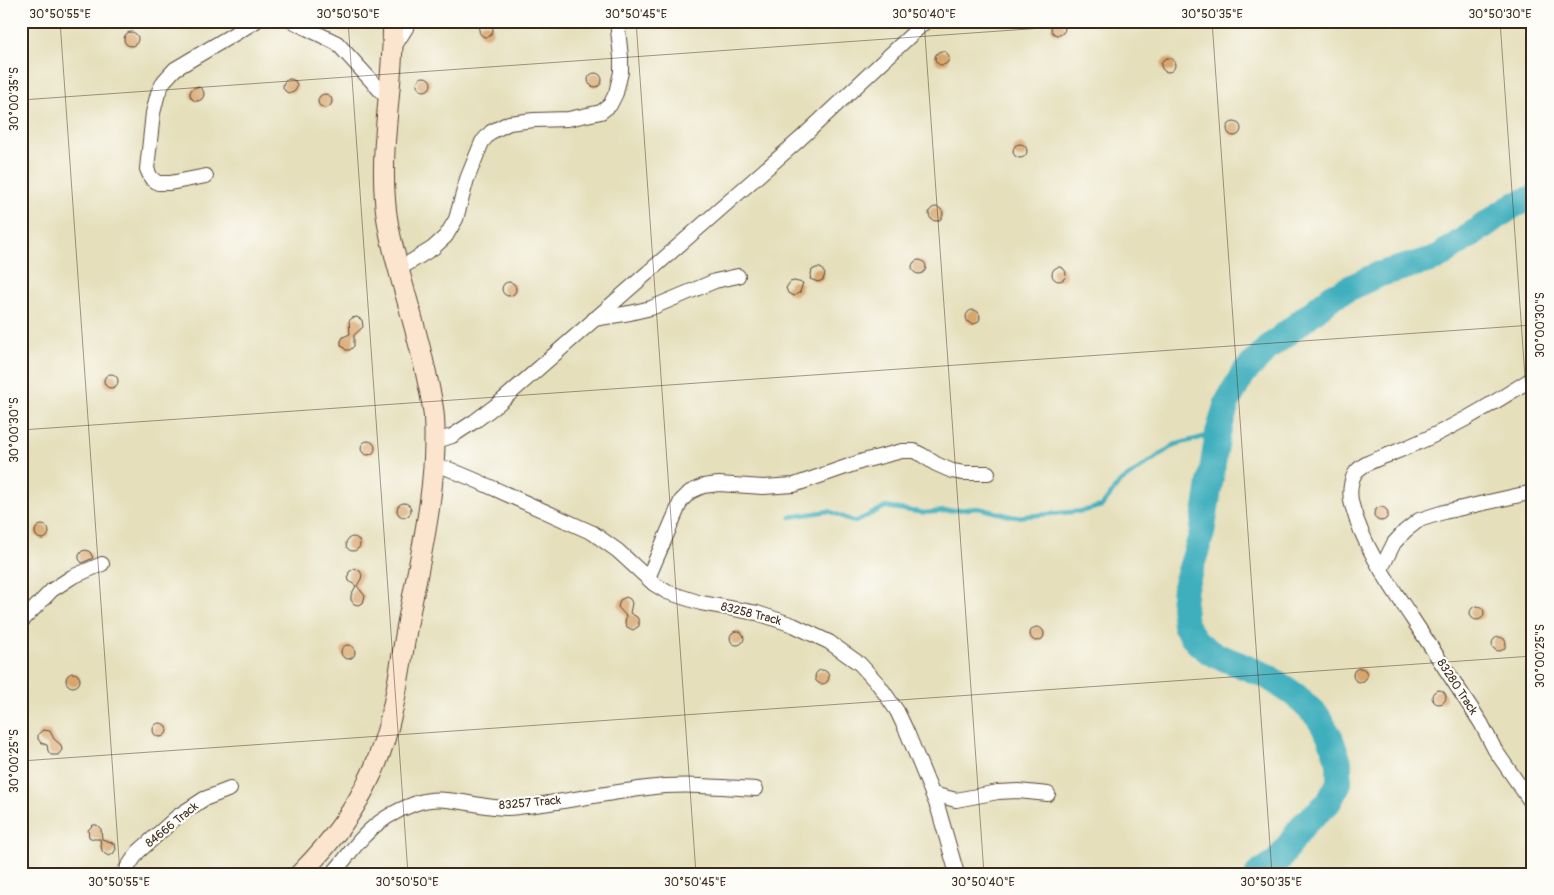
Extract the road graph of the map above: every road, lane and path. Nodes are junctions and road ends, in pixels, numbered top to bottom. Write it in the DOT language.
graph roads {
  1 [pos="256,21"];
  2 [pos="292,21"];
  3 [pos="393,21"];
  4 [pos="408,21"];
  5 [pos="617,21"];
  6 [pos="926,21"];
  7 [pos="392,50"];
  8 [pos="389,100"];
  9 [pos="206,176"];
  10 [pos="399,269"];
  11 [pos="738,276"];
  12 [pos="594,319"];
  13 [pos="1533,378"];
  14 [pos="434,442"];
  15 [pos="433,465"];
  16 [pos="988,472"];
  17 [pos="1533,492"];
  18 [pos="102,564"];
  19 [pos="1381,569"];
  20 [pos="648,578"];
  21 [pos="21,622"];
  22 [pos="230,789"];
  23 [pos="756,789"];
  24 [pos="933,794"];
  25 [pos="1048,794"];
  26 [pos="1533,805"];
  27 [pos="123,874"];
  28 [pos="300,874"];
  29 [pos="332,874"];
  30 [pos="957,874"];
  1 -- 9 [label="street"];
  2 -- 8 [label="street"];
  3 -- 7 [label="street"];
  4 -- 7 [label="street"];
  5 -- 10 [label="street"];
  6 -- 12 [label="street"];
  7 -- 8 [label="street"];
  8 -- 10 [label="street"];
  10 -- 14 [label="street"];
  11 -- 12 [label="street"];
  12 -- 14 [label="street"];
  13 -- 19 [label="street, 83280 Track"];
  14 -- 15 [label="street"];
  15 -- 20 [label="street, 83258 Track"];
  15 -- 28 [label="street"];
  16 -- 20 [label="street"];
  17 -- 19 [label="street"];
  18 -- 21 [label="street"];
  19 -- 26 [label="street, 83280 Track"];
  20 -- 24 [label="street, 83258 Track"];
  22 -- 27 [label="street, 84666 Track"];
  23 -- 29 [label="street, 83257 Track"];
  24 -- 25 [label="street"];
  24 -- 30 [label="street, 83258 Track"];
}
